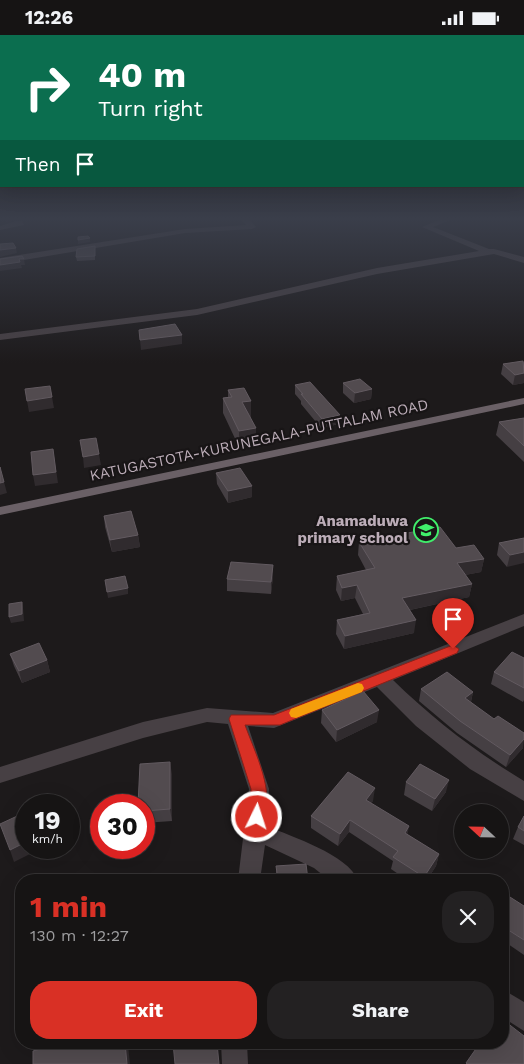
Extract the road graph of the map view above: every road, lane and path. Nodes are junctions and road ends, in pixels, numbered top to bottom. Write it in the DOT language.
graph roads {
  1 [pos="400,267"];
  2 [pos="0,337"];
  3 [pos="524,401"];
  4 [pos="0,511"];
  5 [pos="524,620"];
  6 [pos="381,679"];
  7 [pos="236,719"];
  8 [pos="0,775"];
  9 [pos="524,792"];
  10 [pos="256,831"];
  11 [pos="250,874"];
  12 [pos="339,874"];
  13 [pos="509,1006"];
  14 [pos="524,1018"];
  15 [pos="234,1049"];
  16 [pos="235,1064"];
  1 -- 2 [label="street"];
  3 -- 4 [label="highway, KATUGASTOTA-KURUNEGALA-PUTTALAM ROAD"];
  5 -- 6 [label="street"];
  6 -- 7 [label="street"];
  6 -- 9 [label="street"];
  7 -- 8 [label="street"];
  7 -- 10 [label="street"];
  10 -- 11 [label="street"];
  10 -- 12 [label="street"];
  13 -- 14 [label="street"];
  15 -- 16 [label="street"];
}
